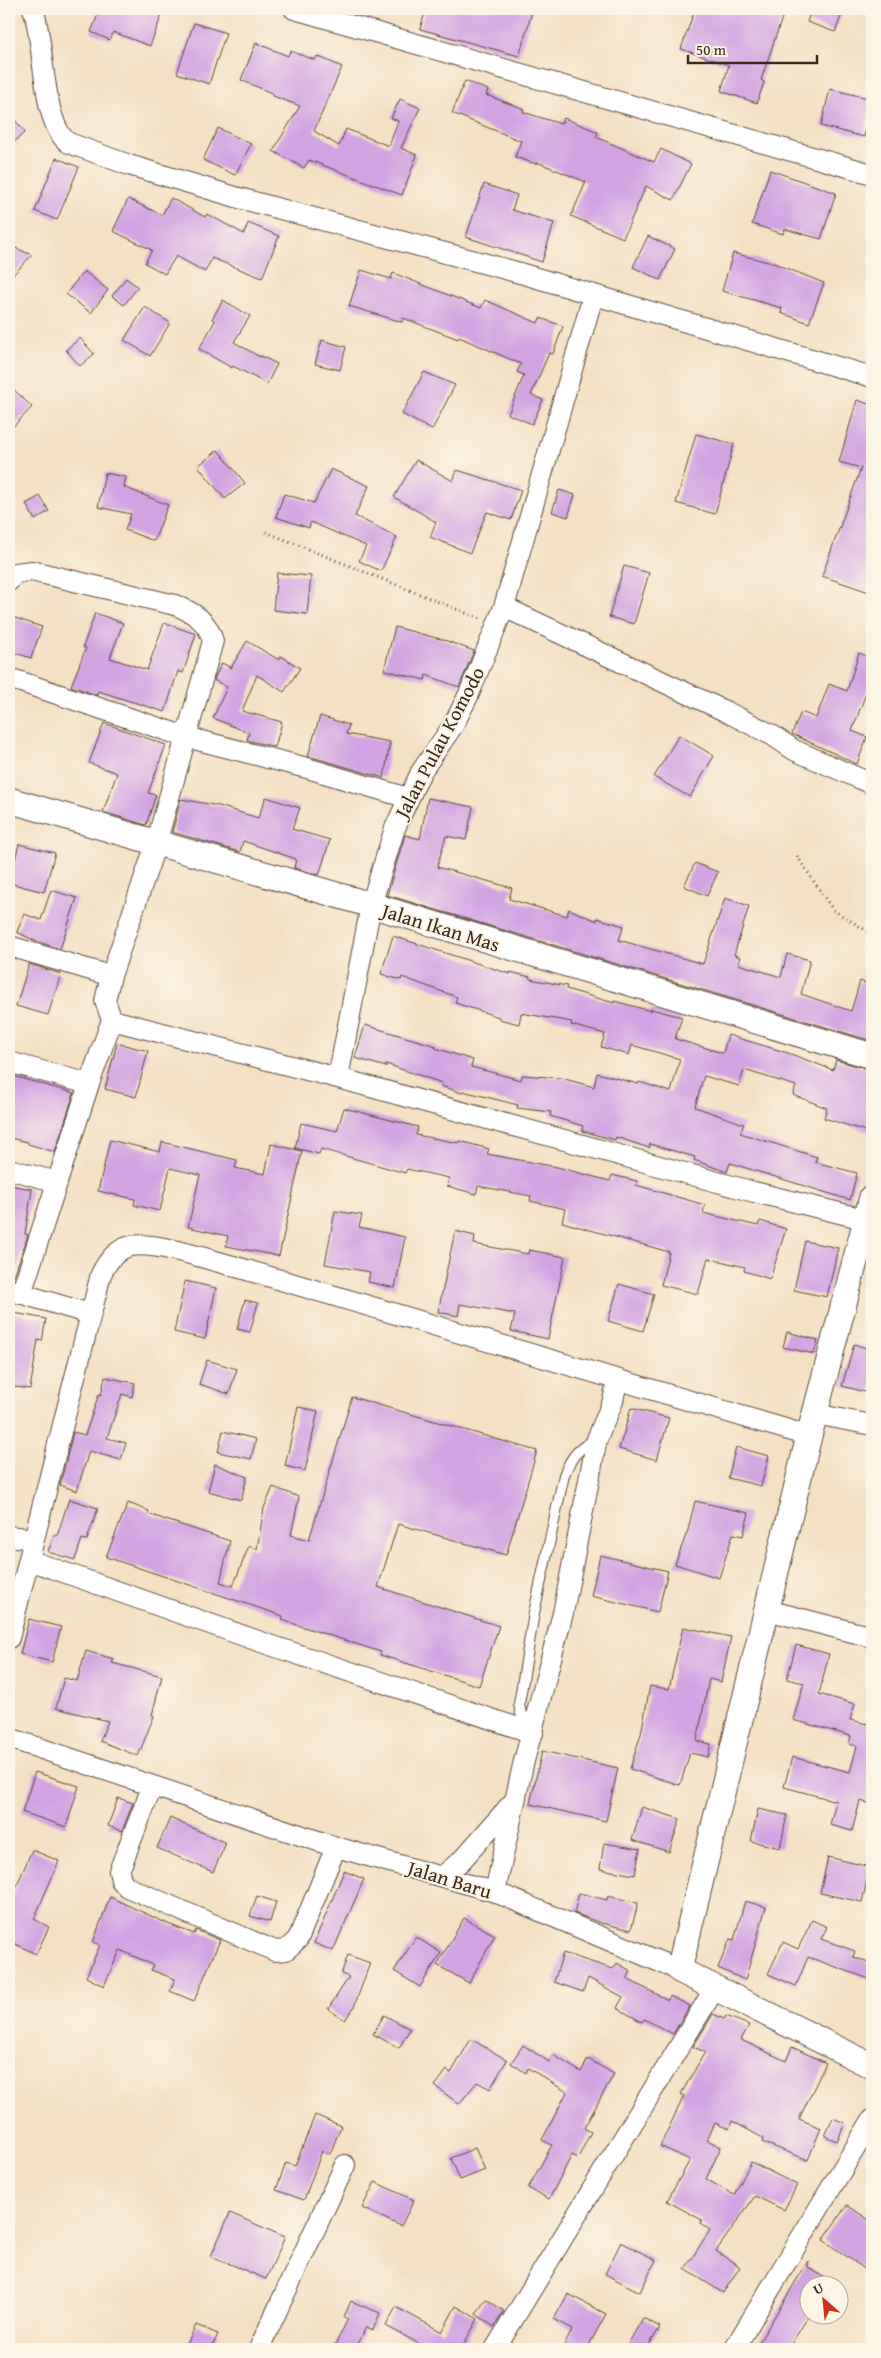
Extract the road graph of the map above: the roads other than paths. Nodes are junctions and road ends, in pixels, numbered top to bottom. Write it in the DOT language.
graph roads {
  1 [pos="33,9"];
  2 [pos="294,9"];
  3 [pos="872,174"];
  4 [pos="594,296"];
  5 [pos="872,377"];
  6 [pos="9,581"];
  7 [pos="501,616"];
  8 [pos="9,678"];
  9 [pos="186,736"];
  10 [pos="872,784"];
  11 [pos="408,798"];
  12 [pos="9,800"];
  13 [pos="156,844"];
  14 [pos="371,905"];
  15 [pos="9,946"];
  16 [pos="111,976"];
  17 [pos="112,1020"];
  18 [pos="872,1056"];
  19 [pos="9,1062"];
  20 [pos="338,1078"];
  21 [pos="89,1084"];
  22 [pos="9,1169"];
  23 [pos="57,1182"];
  24 [pos="870,1213"];
  25 [pos="15,1292"];
  26 [pos="90,1314"];
  27 [pos="617,1381"];
  28 [pos="812,1425"];
  29 [pos="872,1425"];
  30 [pos="597,1439"];
  31 [pos="9,1536"];
  32 [pos="33,1539"];
  33 [pos="29,1560"];
  34 [pos="767,1610"];
  35 [pos="9,1638"];
  36 [pos="872,1638"];
  37 [pos="533,1733"];
  38 [pos="9,1738"];
  39 [pos="152,1787"];
  40 [pos="514,1800"];
  41 [pos="336,1847"];
  42 [pos="443,1876"];
  43 [pos="495,1892"];
  44 [pos="679,1970"];
  45 [pos="715,1988"];
  46 [pos="872,2066"];
  47 [pos="872,2120"];
  48 [pos="345,2165"];
  49 [pos="259,2349"];
  50 [pos="494,2349"];
  51 [pos="734,2349"];
  1 -- 4 [label="street"];
  2 -- 3 [label="street"];
  4 -- 5 [label="street"];
  4 -- 7 [label="street, Jalan Pulau Komodo"];
  6 -- 9 [label="street"];
  7 -- 10 [label="street"];
  7 -- 11 [label="street, Jalan Pulau Komodo"];
  8 -- 9 [label="street"];
  9 -- 11 [label="street"];
  9 -- 13 [label="street"];
  11 -- 14 [label="street, Jalan Pulau Komodo"];
  12 -- 13 [label="street, Jalan Ikan Mas"];
  13 -- 14 [label="street, Jalan Ikan Mas"];
  13 -- 16 [label="street"];
  14 -- 18 [label="street, Jalan Ikan Mas"];
  14 -- 20 [label="street, Jalan Pulau Komodo"];
  15 -- 16 [label="street"];
  16 -- 17 [label="street"];
  17 -- 20 [label="street"];
  17 -- 21 [label="street"];
  19 -- 21 [label="street"];
  20 -- 24 [label="street"];
  21 -- 23 [label="street"];
  22 -- 23 [label="street"];
  23 -- 25 [label="street"];
  24 -- 28 [label="street"];
  25 -- 26 [label="street"];
  26 -- 27 [label="street"];
  26 -- 32 [label="street"];
  27 -- 28 [label="street"];
  27 -- 30 [label="street"];
  28 -- 29 [label="street"];
  28 -- 34 [label="street"];
  30 -- 37 [label="street"];
  30 -- 37 [label="lane"];
  31 -- 32 [label="street"];
  32 -- 33 [label="street"];
  33 -- 35 [label="street"];
  33 -- 37 [label="street"];
  34 -- 36 [label="street"];
  34 -- 44 [label="street"];
  37 -- 40 [label="street"];
  38 -- 39 [label="street, Jalan Baru"];
  39 -- 41 [label="street, Jalan Baru"];
  39 -- 41 [label="street"];
  40 -- 42 [label="street"];
  40 -- 43 [label="street"];
  41 -- 42 [label="street, Jalan Baru"];
  42 -- 43 [label="street, Jalan Baru"];
  43 -- 44 [label="street, Jalan Baru"];
  44 -- 45 [label="street, Jalan Baru"];
  45 -- 46 [label="street, Jalan Baru"];
  45 -- 50 [label="street"];
  47 -- 51 [label="street"];
  48 -- 49 [label="street"];
}
